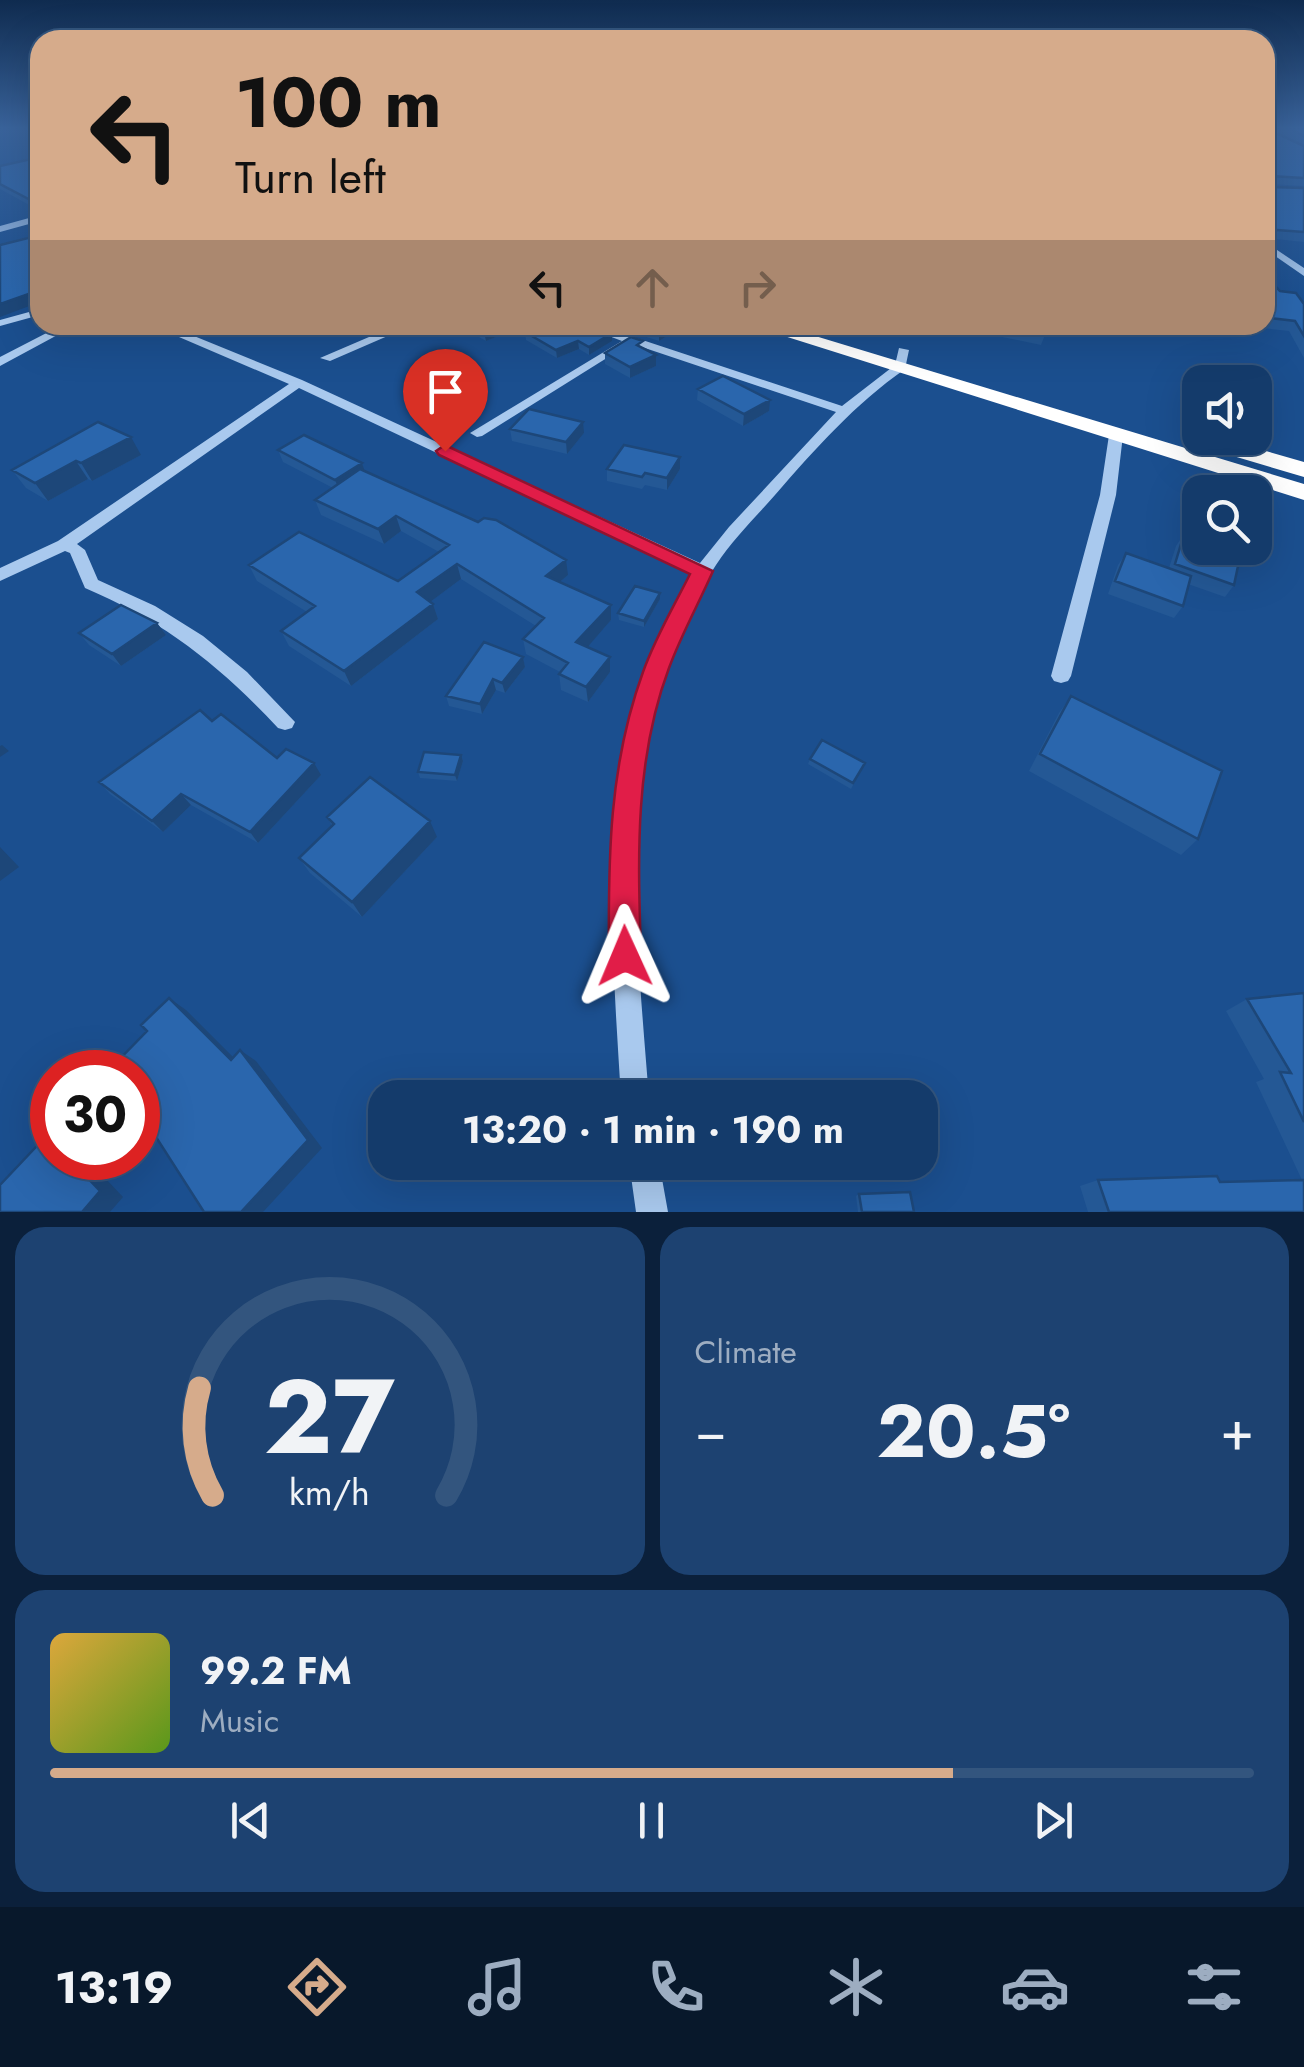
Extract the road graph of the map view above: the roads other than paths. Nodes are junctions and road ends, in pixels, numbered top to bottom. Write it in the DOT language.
graph roads {
  1 [pos="30,221"];
  2 [pos="0,229"];
  3 [pos="1275,252"];
  4 [pos="1304,274"];
  5 [pos="30,315"];
  6 [pos="0,323"];
  7 [pos="51,335"];
  8 [pos="181,335"];
  9 [pos="382,335"];
  10 [pos="618,335"];
  11 [pos="802,335"];
  12 [pos="848,335"];
  13 [pos="631,339"];
  14 [pos="326,358"];
  15 [pos="902,358"];
  16 [pos="0,362"];
  17 [pos="298,384"];
  18 [pos="842,410"];
  19 [pos="478,432"];
  20 [pos="1116,434"];
  21 [pos="1304,470"];
  22 [pos="1304,492"];
  23 [pos="64,545"];
  24 [pos="4,570"];
  25 [pos="702,571"];
  26 [pos="1061,676"];
  27 [pos="284,722"];
  28 [pos="634,1080"];
  29 [pos="647,1180"];
  30 [pos="652,1212"];
  1 -- 2 [label="street"];
  3 -- 4 [label="street"];
  5 -- 6 [label="street"];
  7 -- 16 [label="street"];
  8 -- 17 [label="street"];
  9 -- 14 [label="street"];
  10 -- 13 [label="street"];
  11 -- 15 [label="highway"];
  12 -- 15 [label="highway"];
  13 -- 18 [label="street"];
  13 -- 19 [label="street"];
  15 -- 18 [label="street"];
  15 -- 20 [label="highway"];
  15 -- 21 [label="highway"];
  17 -- 23 [label="street"];
  17 -- 25 [label="street"];
  18 -- 25 [label="street"];
  20 -- 22 [label="highway"];
  20 -- 26 [label="street"];
  23 -- 24 [label="street"];
  23 -- 27 [label="street"];
  25 -- 28 [label="street"];
  29 -- 30 [label="street"];
}
